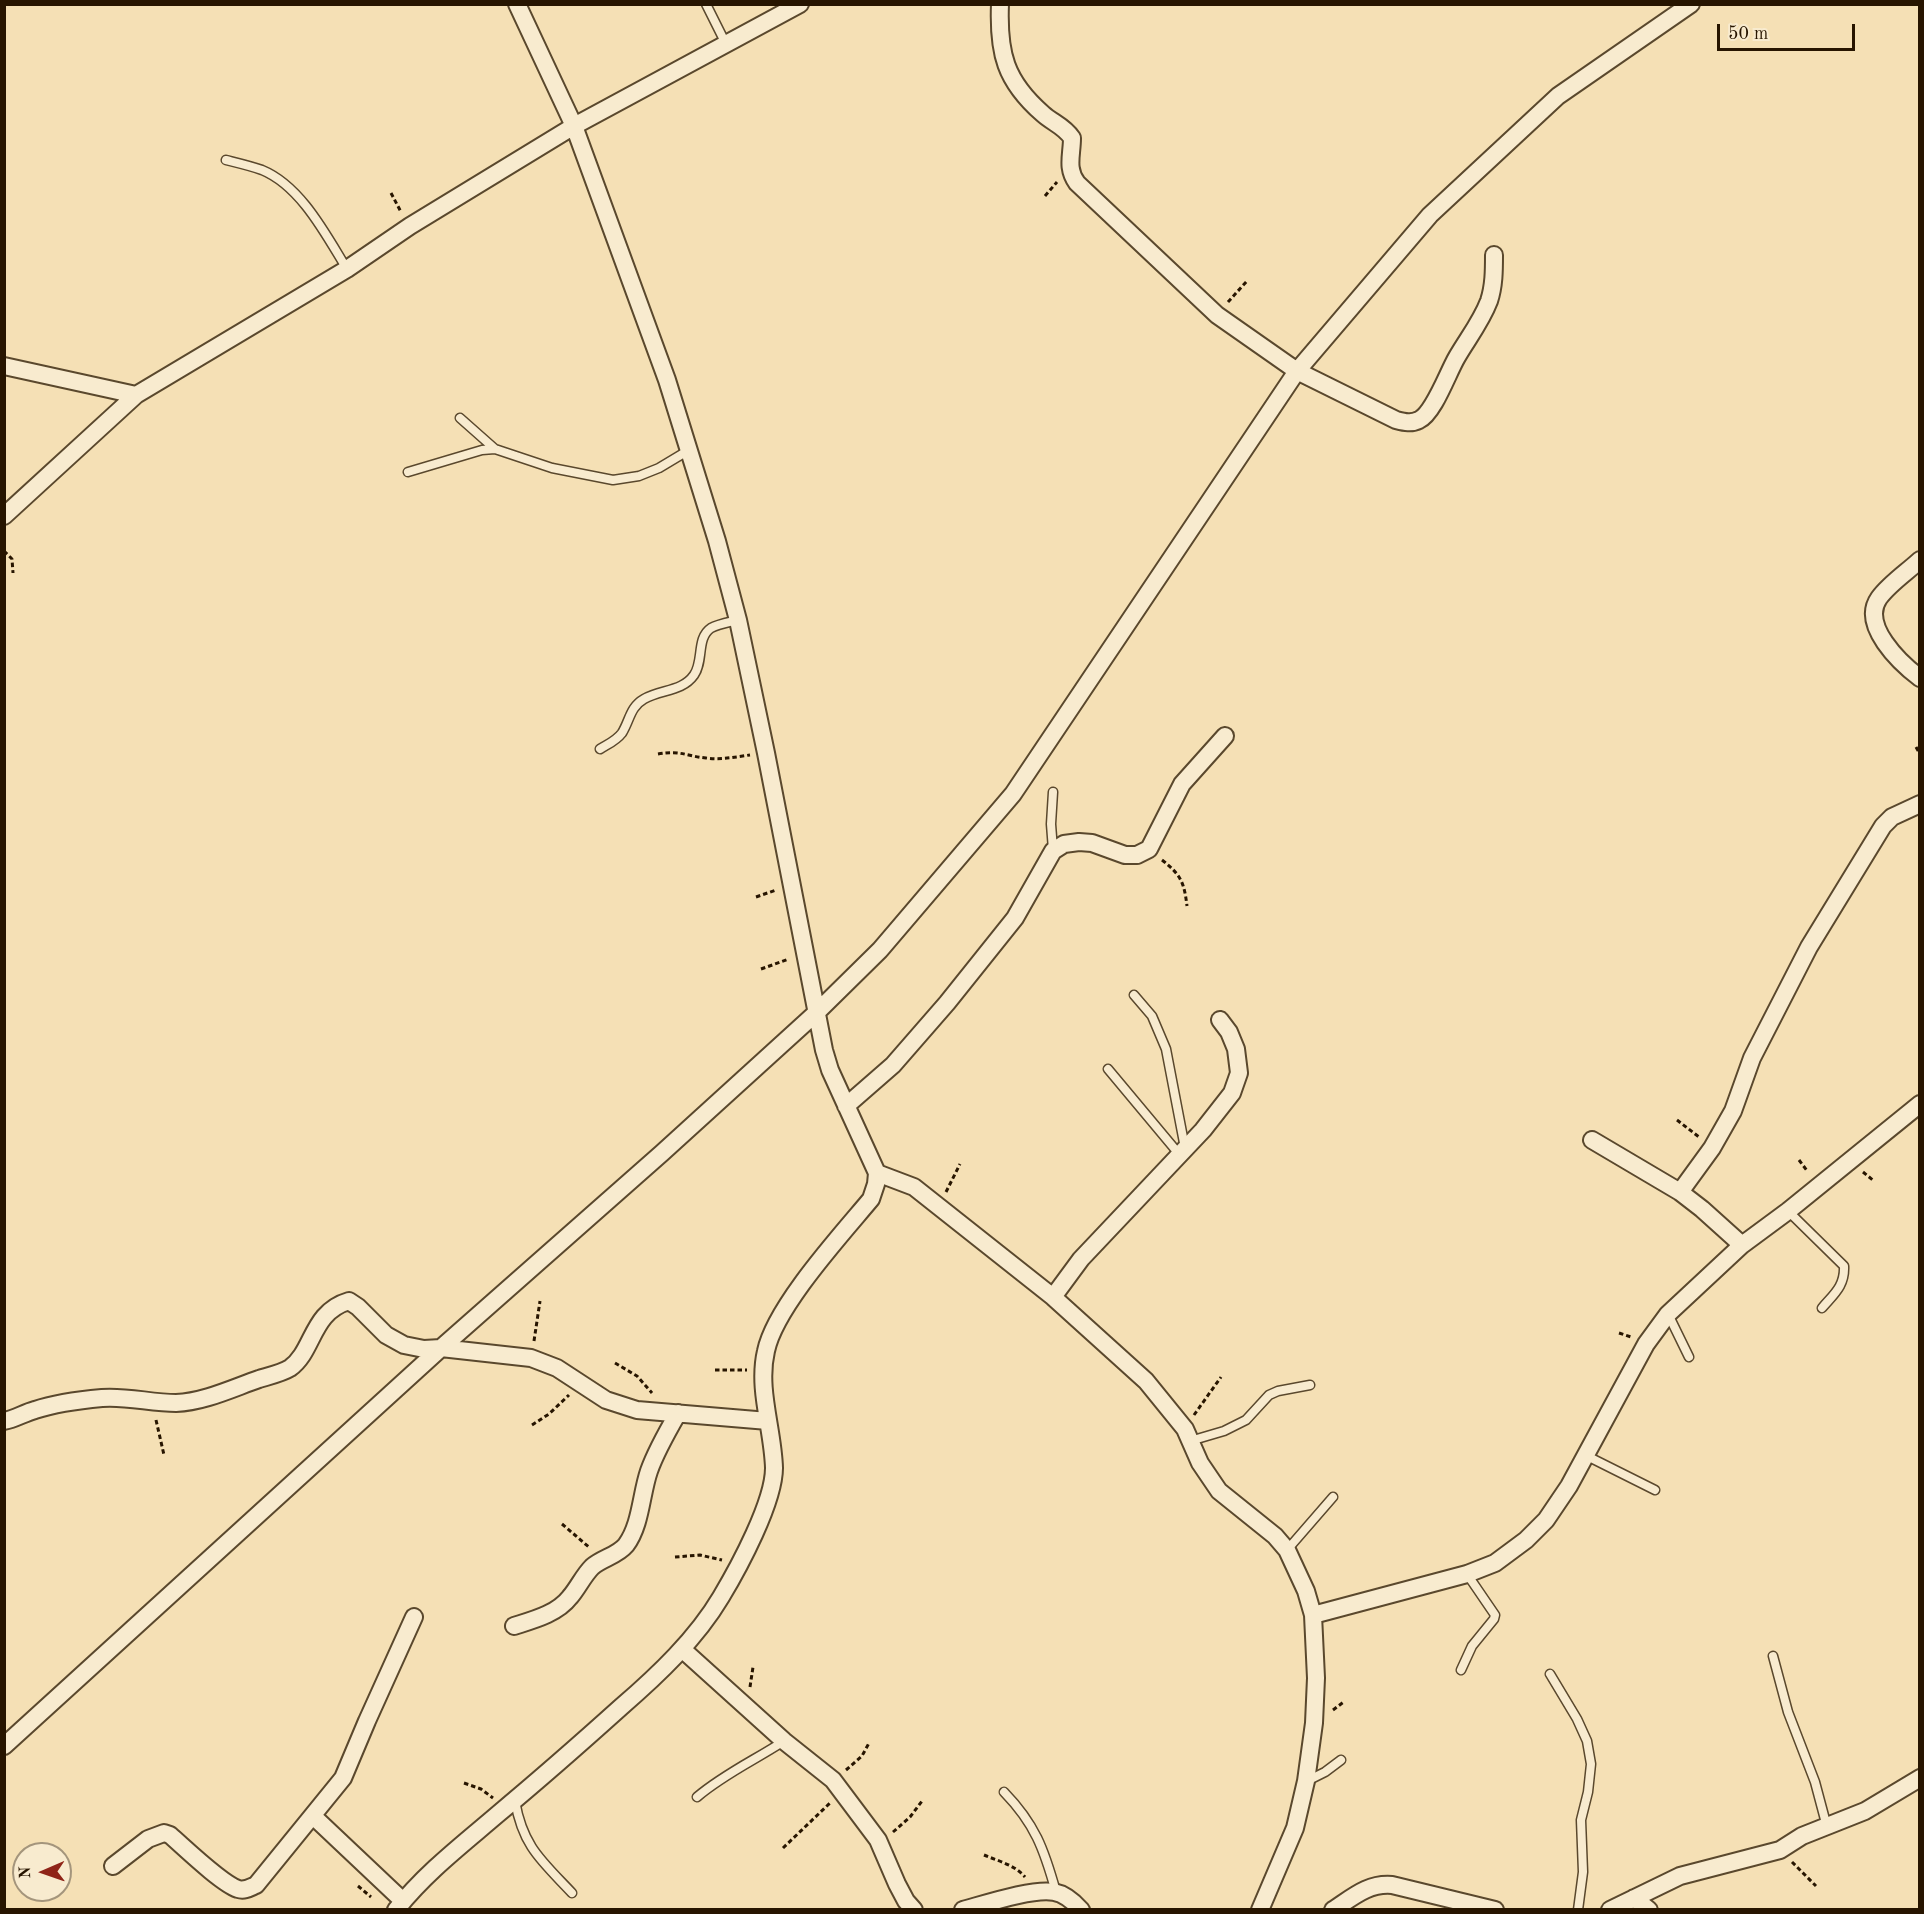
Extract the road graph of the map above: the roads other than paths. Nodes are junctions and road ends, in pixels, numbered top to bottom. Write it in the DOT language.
graph roads {
  1 [pos="517,4"];
  2 [pos="706,4"];
  3 [pos="800,4"];
  4 [pos="1000,4"];
  5 [pos="1691,4"];
  6 [pos="726,44"];
  7 [pos="574,126"];
  8 [pos="226,160"];
  9 [pos="1494,255"];
  10 [pos="347,268"];
  11 [pos="4,366"];
  12 [pos="1297,371"];
  13 [pos="136,395"];
  14 [pos="460,418"];
  15 [pos="495,449"];
  16 [pos="688,450"];
  17 [pos="408,472"];
  18 [pos="4,516"];
  19 [pos="1920,560"];
  20 [pos="738,620"];
  21 [pos="1920,678"];
  22 [pos="1225,736"];
  23 [pos="600,749"];
  24 [pos="1053,792"];
  25 [pos="1920,804"];
  26 [pos="1053,851"];
  27 [pos="1134,995"];
  28 [pos="816,1014"];
  29 [pos="1220,1020"];
  30 [pos="1108,1069"];
  31 [pos="1920,1104"];
  32 [pos="846,1106"];
  33 [pos="1592,1140"];
  34 [pos="1182,1151"];
  35 [pos="877,1173"];
  36 [pos="1680,1192"];
  37 [pos="1788,1211"];
  38 [pos="1742,1245"];
  39 [pos="1053,1298"];
  40 [pos="1822,1308"];
  41 [pos="1668,1314"];
  42 [pos="441,1348"];
  43 [pos="1689,1358"];
  44 [pos="1310,1385"];
  45 [pos="678,1413"];
  46 [pos="4,1421"];
  47 [pos="768,1421"];
  48 [pos="1188,1435"];
  49 [pos="1587,1456"];
  50 [pos="1655,1490"];
  51 [pos="1333,1497"];
  52 [pos="1287,1550"];
  53 [pos="1467,1574"];
  54 [pos="1313,1615"];
  55 [pos="414,1617"];
  56 [pos="514,1626"];
  57 [pos="682,1649"];
  58 [pos="1773,1656"];
  59 [pos="1461,1670"];
  60 [pos="1550,1674"];
  61 [pos="784,1741"];
  62 [pos="4,1746"];
  63 [pos="1341,1760"];
  64 [pos="1920,1778"];
  65 [pos="1306,1781"];
  66 [pos="1004,1792"];
  67 [pos="698,1797"];
  68 [pos="514,1801"];
  69 [pos="312,1816"];
  70 [pos="1828,1827"];
  71 [pos="113,1866"];
  72 [pos="1056,1892"];
  73 [pos="572,1893"];
  74 [pos="1634,1898"];
  75 [pos="399,1905"];
  76 [pos="914,1910"];
  77 [pos="963,1910"];
  78 [pos="1082,1910"];
  79 [pos="1260,1910"];
  80 [pos="1333,1910"];
  81 [pos="1496,1910"];
  82 [pos="1578,1910"];
  83 [pos="1610,1910"];
  84 [pos="1649,1910"];
  1 -- 7 [label="street"];
  2 -- 6 [label="lane"];
  3 -- 6 [label="street"];
  4 -- 12 [label="street"];
  5 -- 12 [label="street"];
  6 -- 7 [label="street"];
  7 -- 10 [label="street"];
  7 -- 16 [label="street"];
  8 -- 10 [label="lane"];
  9 -- 12 [label="street"];
  10 -- 13 [label="street"];
  11 -- 13 [label="street"];
  12 -- 28 [label="street"];
  13 -- 18 [label="street"];
  14 -- 15 [label="lane"];
  15 -- 16 [label="lane"];
  15 -- 17 [label="lane"];
  16 -- 20 [label="street"];
  19 -- 21 [label="street"];
  20 -- 23 [label="lane"];
  20 -- 28 [label="street"];
  22 -- 26 [label="street"];
  24 -- 26 [label="lane"];
  25 -- 36 [label="street"];
  26 -- 32 [label="street"];
  27 -- 34 [label="lane"];
  28 -- 32 [label="street"];
  28 -- 42 [label="street"];
  29 -- 34 [label="street"];
  30 -- 34 [label="lane"];
  31 -- 37 [label="street"];
  32 -- 35 [label="street"];
  33 -- 36 [label="street"];
  34 -- 39 [label="street"];
  35 -- 39 [label="street"];
  35 -- 47 [label="street"];
  36 -- 38 [label="street"];
  37 -- 38 [label="street"];
  37 -- 40 [label="lane"];
  38 -- 41 [label="street"];
  39 -- 48 [label="street"];
  41 -- 43 [label="lane"];
  41 -- 49 [label="street"];
  42 -- 45 [label="street"];
  42 -- 46 [label="street"];
  42 -- 62 [label="street"];
  44 -- 48 [label="lane"];
  45 -- 47 [label="street"];
  45 -- 56 [label="street"];
  47 -- 57 [label="street"];
  48 -- 52 [label="street"];
  49 -- 50 [label="lane"];
  49 -- 53 [label="street"];
  51 -- 52 [label="lane"];
  52 -- 54 [label="street"];
  53 -- 54 [label="street"];
  53 -- 59 [label="lane"];
  54 -- 65 [label="street"];
  55 -- 69 [label="street"];
  57 -- 61 [label="street"];
  57 -- 68 [label="street"];
  58 -- 70 [label="lane"];
  60 -- 82 [label="lane"];
  61 -- 67 [label="lane"];
  61 -- 76 [label="street"];
  63 -- 65 [label="lane"];
  64 -- 70 [label="street"];
  65 -- 79 [label="street"];
  66 -- 72 [label="lane"];
  68 -- 73 [label="lane"];
  68 -- 75 [label="street"];
  69 -- 71 [label="street"];
  69 -- 75 [label="street"];
  70 -- 74 [label="street"];
  72 -- 77 [label="street"];
  72 -- 78 [label="street"];
  74 -- 83 [label="street"];
  74 -- 84 [label="street"];
  80 -- 81 [label="street"];
}
